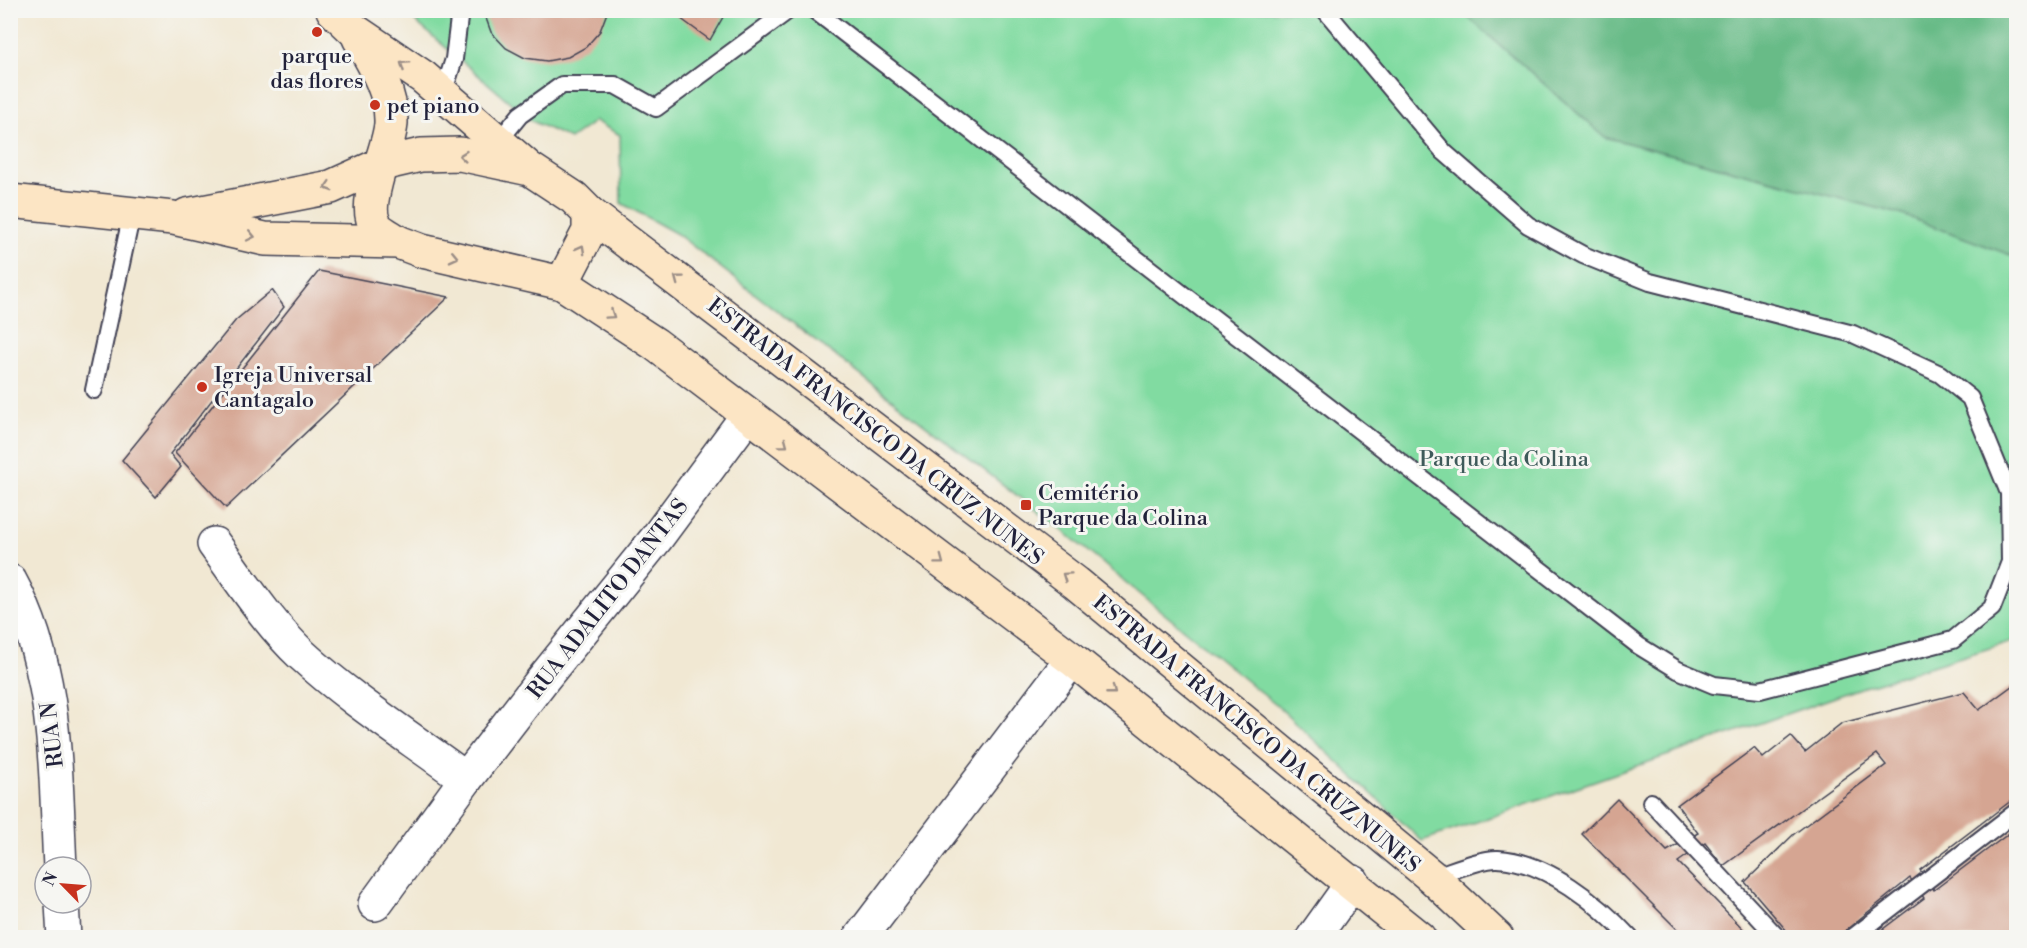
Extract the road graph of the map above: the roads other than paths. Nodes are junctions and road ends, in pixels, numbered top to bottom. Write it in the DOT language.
graph roads {
  1 [pos="460,10"];
  2 [pos="789,10"];
  3 [pos="814,10"];
  4 [pos="1325,10"];
  5 [pos="344,21"];
  6 [pos="443,94"];
  7 [pos="498,142"];
  8 [pos="382,164"];
  9 [pos="530,169"];
  10 [pos="10,201"];
  11 [pos="132,213"];
  12 [pos="589,213"];
  13 [pos="173,218"];
  14 [pos="398,242"];
  15 [pos="562,283"];
  16 [pos="94,390"];
  17 [pos="747,416"];
  18 [pos="214,544"];
  19 [pos="15,599"];
  20 [pos="1072,659"];
  21 [pos="466,778"];
  22 [pos="1651,802"];
  23 [pos="2016,812"];
  24 [pos="59,855"];
  25 [pos="1432,877"];
  26 [pos="1353,882"];
  27 [pos="375,904"];
  28 [pos="63,915"];
  29 [pos="64,938"];
  30 [pos="860,938"];
  31 [pos="1313,938"];
  32 [pos="1419,938"];
  33 [pos="1497,938"];
  34 [pos="1630,938"];
  35 [pos="1778,938"];
  36 [pos="1852,938"];
  1 -- 6 [label="lane"];
  2 -- 7 [label="lane"];
  3 -- 4 [label="lane"];
  6 -- 5 [label="main road, one-way"];
  5 -- 8 [label="main road"];
  6 -- 7 [label="main road"];
  7 -- 9 [label="main road"];
  9 -- 8 [label="main road, ESTRADA FRANCISCO DA CRUZ NUNES, one-way"];
  8 -- 13 [label="main road, ESTRADA FRANCISCO DA CRUZ NUNES, one-way"];
  8 -- 14 [label="main road"];
  9 -- 12 [label="main road, ESTRADA FRANCISCO DA CRUZ NUNES"];
  10 -- 11 [label="main road, ESTRADA FRANCISCO DA CRUZ NUNES"];
  11 -- 13 [label="main road, ESTRADA FRANCISCO DA CRUZ NUNES"];
  11 -- 16 [label="lane"];
  15 -- 12 [label="main road, one-way"];
  25 -- 12 [label="main road, ESTRADA FRANCISCO DA CRUZ NUNES, one-way"];
  13 -- 14 [label="main road, ESTRADA FRANCISCO DA CRUZ NUNES, one-way"];
  14 -- 15 [label="main road, ESTRADA FRANCISCO DA CRUZ NUNES, one-way"];
  15 -- 17 [label="main road, ESTRADA FRANCISCO DA CRUZ NUNES, one-way"];
  17 -- 20 [label="main road, ESTRADA FRANCISCO DA CRUZ NUNES, one-way"];
  17 -- 21 [label="street, RUA ADALITO DANTAS"];
  18 -- 21 [label="street"];
  19 -- 24 [label="street, RUA N"];
  20 -- 26 [label="main road, ESTRADA FRANCISCO DA CRUZ NUNES, one-way"];
  20 -- 30 [label="street"];
  21 -- 27 [label="street, RUA ADALITO DANTAS"];
  22 -- 35 [label="lane"];
  23 -- 36 [label="lane"];
  25 -- 33 [label="main road, ESTRADA FRANCISCO DA CRUZ NUNES"];
  25 -- 34 [label="lane"];
  26 -- 31 [label="street"];
  26 -- 32 [label="main road, ESTRADA FRANCISCO DA CRUZ NUNES"];
  28 -- 29 [label="street"];
}
